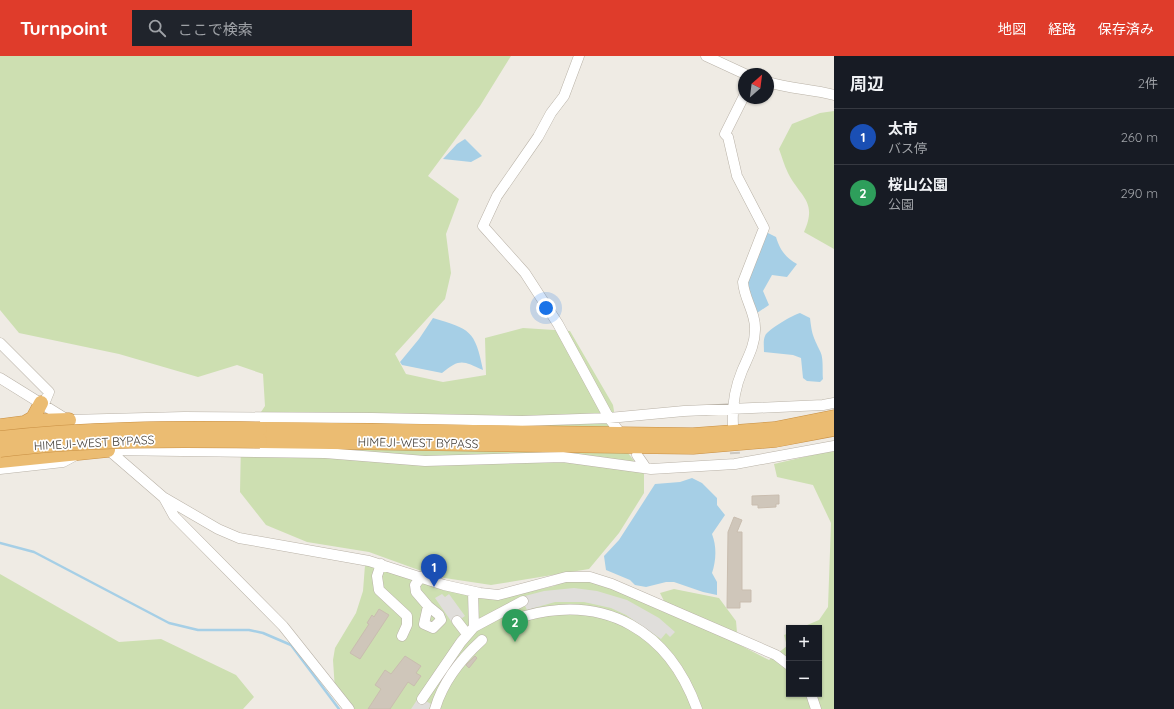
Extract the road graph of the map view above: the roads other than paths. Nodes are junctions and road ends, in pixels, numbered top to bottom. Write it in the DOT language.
graph roads {
  1 [pos="579,56"];
  2 [pos="706,56"];
  3 [pos="738,71"];
  4 [pos="774,84"];
  5 [pos="834,95"];
  6 [pos="740,104"];
  7 [pos="0,343"];
  8 [pos="0,378"];
  9 [pos="834,403"];
  10 [pos="43,404"];
  11 [pos="732,409"];
  12 [pos="834,417"];
  13 [pos="609,418"];
  14 [pos="102,419"];
  15 [pos="0,420"];
  16 [pos="69,420"];
  17 [pos="26,422"];
  18 [pos="733,425"];
  19 [pos="0,426"];
  20 [pos="834,428"];
  21 [pos="83,430"];
  22 [pos="618,430"];
  23 [pos="260,435"];
  24 [pos="0,438"];
  25 [pos="94,438"];
  26 [pos="834,446"];
  27 [pos="0,450"];
  28 [pos="108,450"];
  29 [pos="145,451"];
  30 [pos="73,453"];
  31 [pos="637,455"];
  32 [pos="0,461"];
  33 [pos="646,468"];
  34 [pos="0,469"];
  35 [pos="131,470"];
  36 [pos="163,497"];
  37 [pos="381,564"];
  38 [pos="420,578"];
  39 [pos="473,592"];
  40 [pos="523,601"];
  41 [pos="428,606"];
  42 [pos="525,616"];
  43 [pos="457,622"];
  44 [pos="474,627"];
  45 [pos="467,634"];
  46 [pos="402,636"];
  47 [pos="482,640"];
  48 [pos="786,663"];
  49 [pos="812,697"];
  50 [pos="422,699"];
  51 [pos="349,709"];
  52 [pos="435,709"];
  53 [pos="697,709"];
  54 [pos="816,709"];
  1 -- 13 [label="street"];
  2 -- 3 [label="street"];
  4 -- 5 [label="street"];
  6 -- 11 [label="street"];
  7 -- 10 [label="street"];
  8 -- 10 [label="street"];
  9 -- 11 [label="street"];
  10 -- 16 [label="street"];
  10 -- 17 [label="highway"];
  11 -- 13 [label="street"];
  11 -- 18 [label="street"];
  12 -- 23 [label="highway, HIMEJI-WEST BYPASS"];
  13 -- 14 [label="street"];
  13 -- 22 [label="street"];
  14 -- 16 [label="street"];
  14 -- 25 [label="street"];
  15 -- 17 [label="street"];
  16 -- 17 [label="highway"];
  16 -- 21 [label="street"];
  17 -- 19 [label="highway"];
  20 -- 23 [label="highway, HIMEJI-WEST BYPASS"];
  21 -- 25 [label="street"];
  21 -- 30 [label="street"];
  23 -- 24 [label="highway, HIMEJI-WEST BYPASS, bridge"];
  23 -- 27 [label="highway, HIMEJI-WEST BYPASS, bridge"];
  25 -- 28 [label="street"];
  26 -- 33 [label="street"];
  28 -- 29 [label="street"];
  28 -- 30 [label="highway"];
  28 -- 35 [label="street"];
  29 -- 33 [label="street"];
  29 -- 35 [label="street"];
  30 -- 32 [label="highway"];
  30 -- 34 [label="street"];
  31 -- 33 [label="street"];
  35 -- 36 [label="street"];
  36 -- 37 [label="street"];
  36 -- 51 [label="street"];
  37 -- 38 [label="street"];
  37 -- 46 [label="street"];
  38 -- 39 [label="street"];
  38 -- 41 [label="street"];
  39 -- 44 [label="street"];
  39 -- 48 [label="street"];
  40 -- 44 [label="street"];
  42 -- 53 [label="street"];
  43 -- 45 [label="street"];
  44 -- 45 [label="street"];
  45 -- 50 [label="street"];
  47 -- 52 [label="street"];
  49 -- 54 [label="street"];
}
